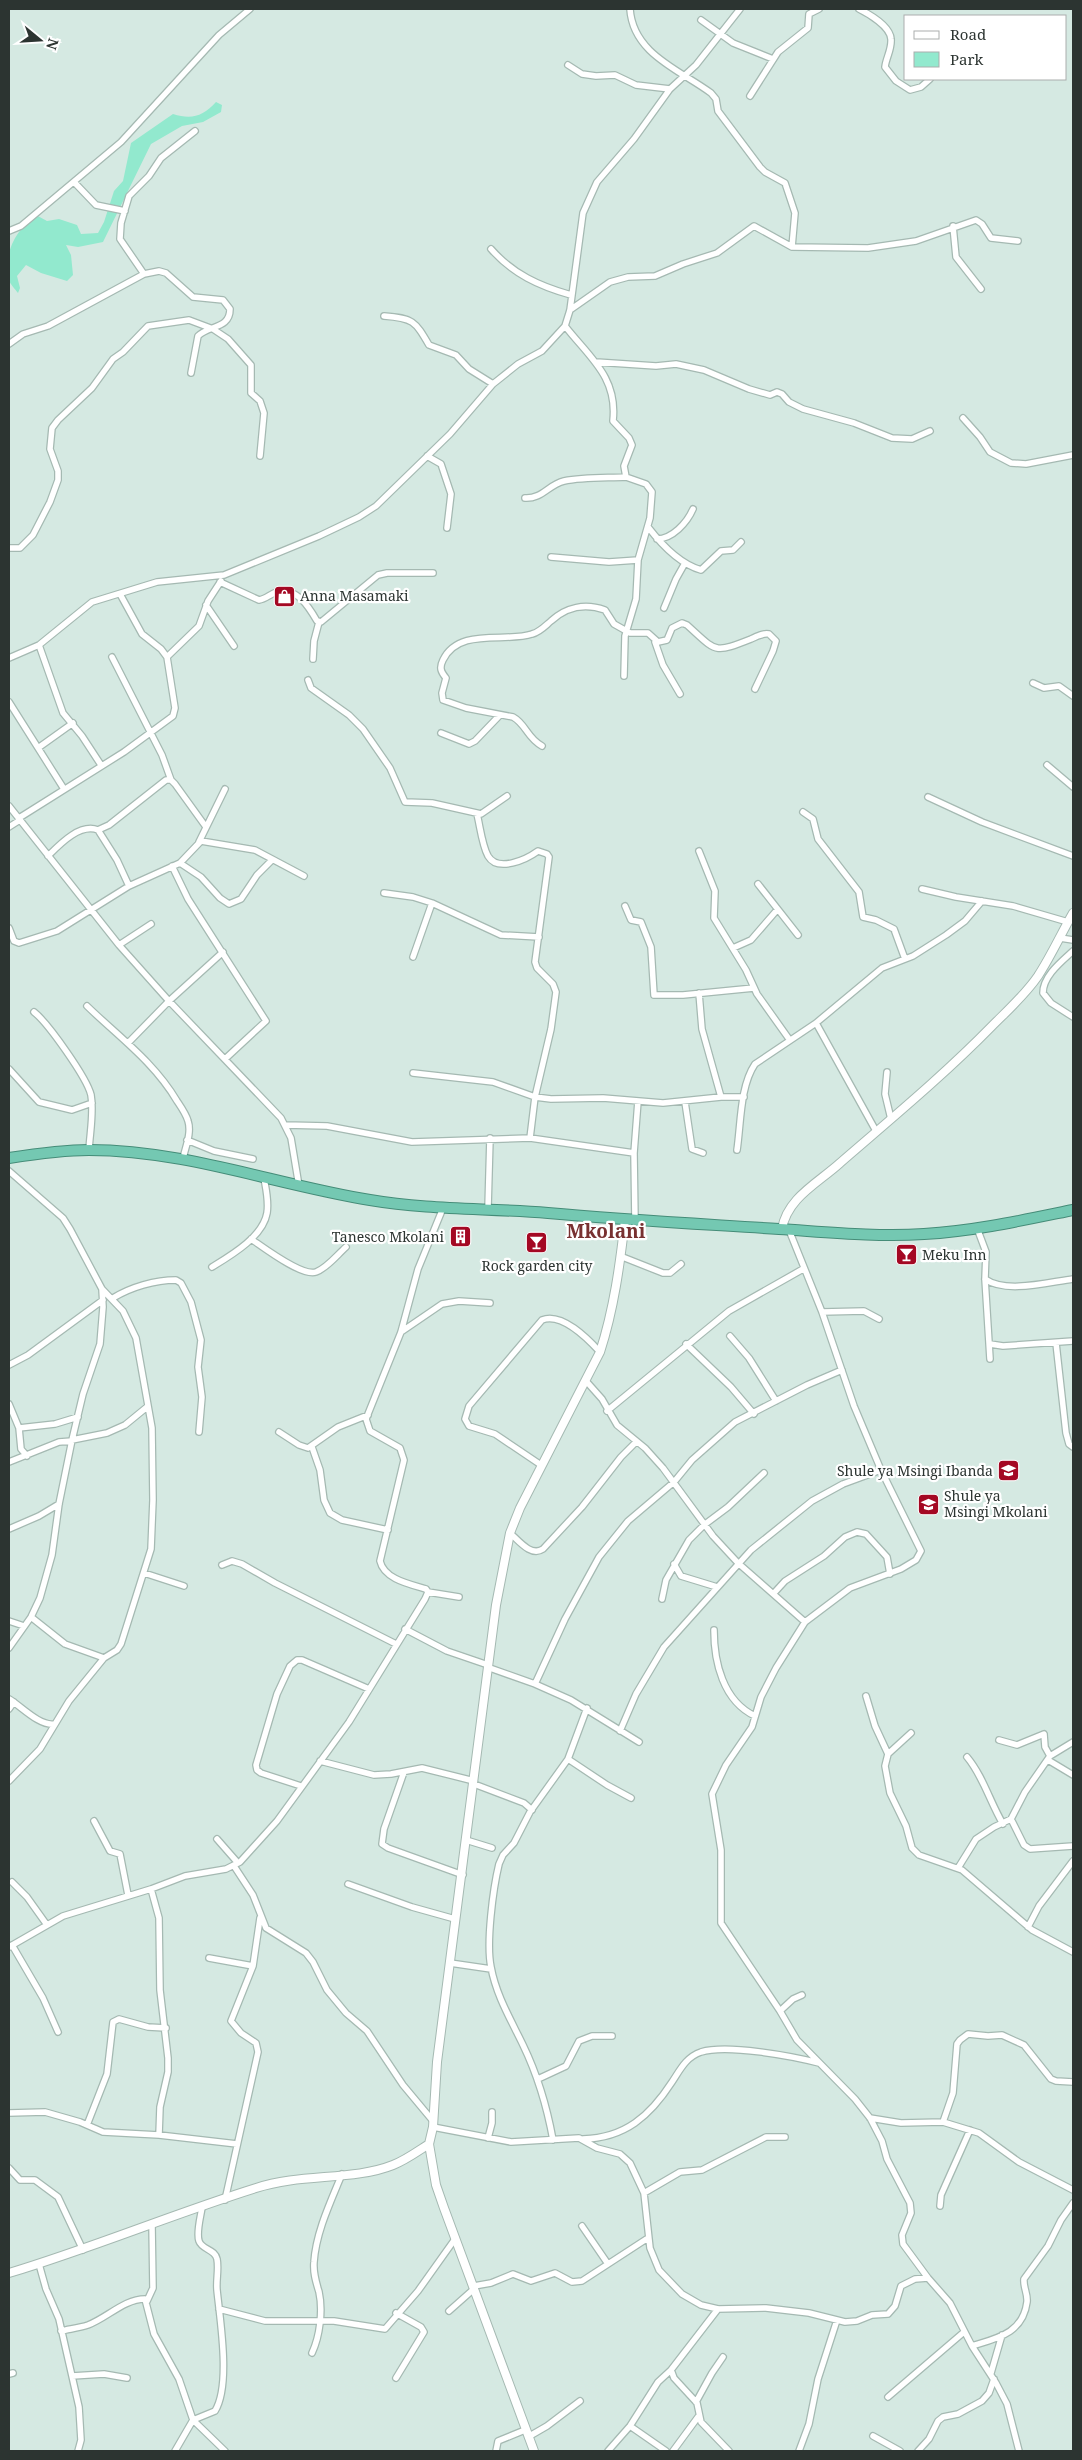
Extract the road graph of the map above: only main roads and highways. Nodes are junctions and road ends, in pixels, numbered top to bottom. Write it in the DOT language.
graph roads {
  1 [pos="9,1158"];
  2 [pos="1073,1210"];
  1 -- 2 [label="highway"];
}
